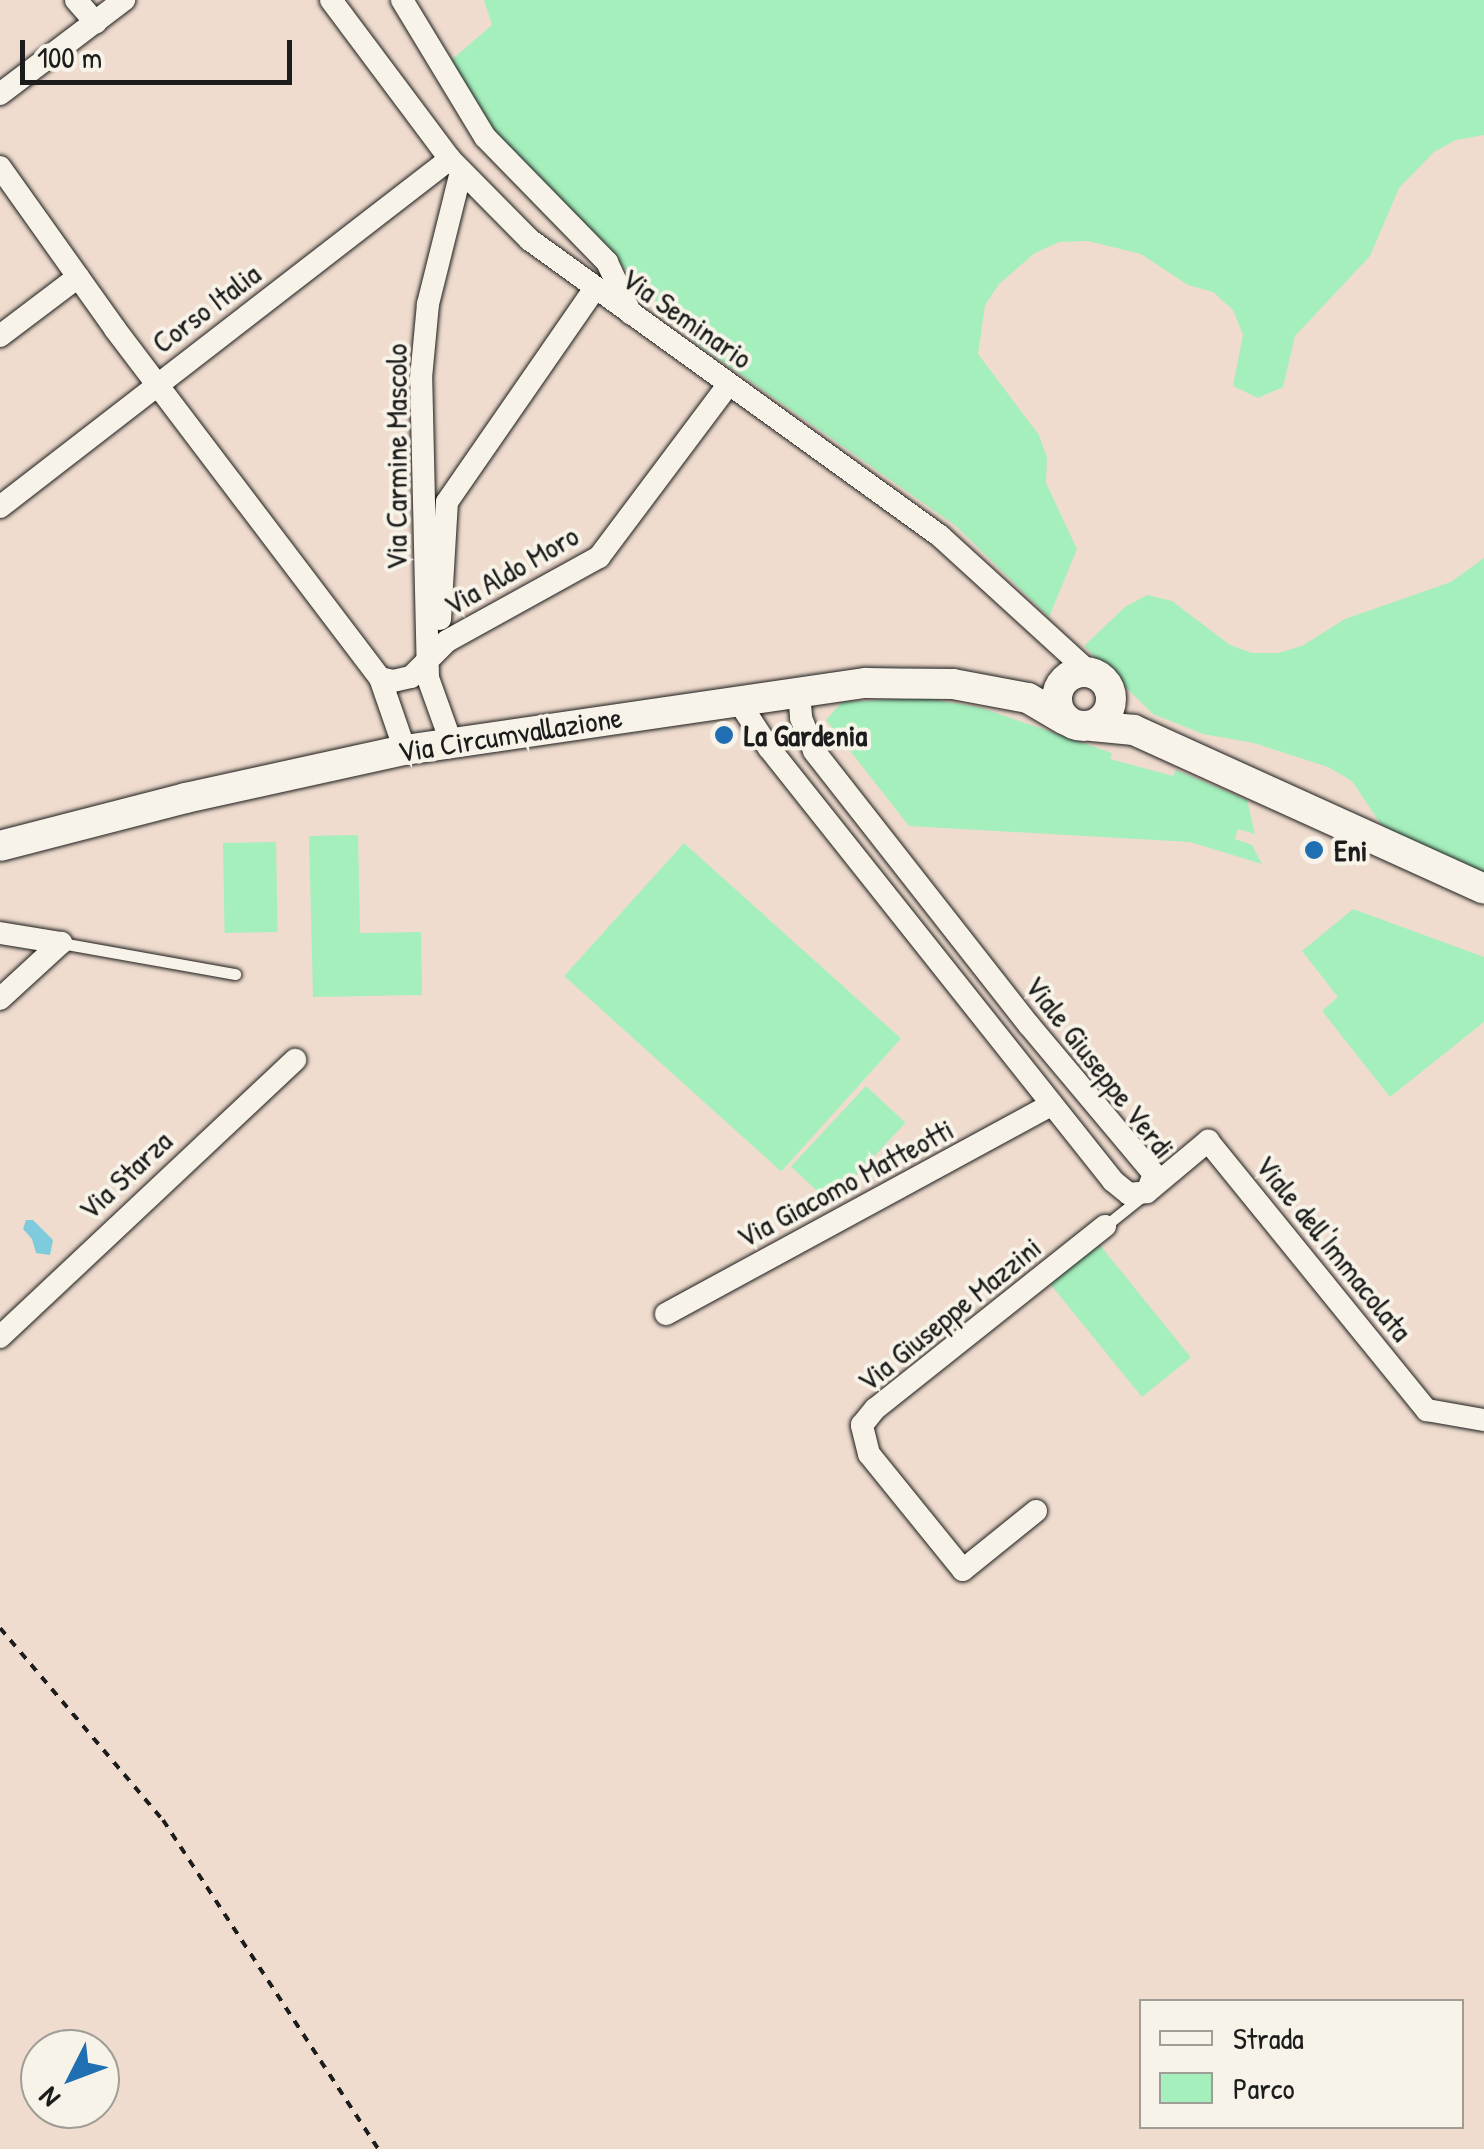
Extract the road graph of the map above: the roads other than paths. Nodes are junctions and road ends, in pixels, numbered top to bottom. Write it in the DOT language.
graph roads {
  1 [pos="76,0"];
  2 [pos="124,0"];
  3 [pos="330,0"];
  4 [pos="402,0"];
  5 [pos="96,23"];
  6 [pos="0,94"];
  7 [pos="456,166"];
  8 [pos="0,167"];
  9 [pos="78,277"];
  10 [pos="594,290"];
  11 [pos="630,314"];
  12 [pos="0,336"];
  13 [pos="156,383"];
  14 [pos="730,384"];
  15 [pos="0,507"];
  16 [pos="446,641"];
  17 [pos="426,659"];
  18 [pos="380,678"];
  19 [pos="1072,678"];
  20 [pos="799,693"];
  21 [pos="1111,697"];
  22 [pos="1028,698"];
  23 [pos="737,699"];
  24 [pos="1078,723"];
  25 [pos="1134,730"];
  26 [pos="451,742"];
  27 [pos="404,750"];
  28 [pos="0,846"];
  29 [pos="1484,889"];
  30 [pos="0,933"];
  31 [pos="61,944"];
  32 [pos="235,974"];
  33 [pos="0,1000"];
  34 [pos="295,1060"];
  35 [pos="1052,1104"];
  36 [pos="1148,1192"];
  37 [pos="1105,1226"];
  38 [pos="666,1314"];
  39 [pos="0,1337"];
  40 [pos="1484,1420"];
  41 [pos="1036,1510"];
  1 -- 5 [label="street"];
  2 -- 5 [label="street"];
  3 -- 7 [label="street, Via Seminario"];
  4 -- 11 [label="street"];
  5 -- 6 [label="street"];
  7 -- 10 [label="street, Via Seminario"];
  7 -- 13 [label="street, Corso Italia"];
  7 -- 17 [label="street, Via Carmine Mascolo"];
  8 -- 9 [label="street"];
  9 -- 12 [label="street"];
  9 -- 13 [label="street"];
  10 -- 11 [label="street, Via Seminario"];
  10 -- 16 [label="street"];
  11 -- 14 [label="street, Via Seminario"];
  13 -- 15 [label="street, Corso Italia"];
  13 -- 18 [label="street"];
  14 -- 16 [label="street, Via Aldo Moro"];
  14 -- 19 [label="street, Via Seminario"];
  16 -- 17 [label="street, Via Aldo Moro"];
  17 -- 18 [label="street, Via Aldo Moro"];
  17 -- 26 [label="street, Via Carmine Mascolo"];
  18 -- 27 [label="street"];
  19 -- 21 [label="street"];
  19 -- 22 [label="street, Via Circumvallazione"];
  19 -- 24 [label="street"];
  20 -- 22 [label="street, Via Circumvallazione"];
  20 -- 23 [label="street, Via Circumvallazione"];
  20 -- 36 [label="street, Viale Giuseppe Verdi"];
  21 -- 24 [label="street"];
  21 -- 25 [label="street"];
  22 -- 24 [label="street, Via Circumvallazione"];
  23 -- 26 [label="street, Via Circumvallazione"];
  23 -- 35 [label="street, Viale Giuseppe Verdi"];
  24 -- 25 [label="street, Via Circumvallazione"];
  25 -- 29 [label="street, Via Circumvallazione"];
  26 -- 27 [label="street, Via Circumvallazione"];
  27 -- 28 [label="street, Via Circumvallazione"];
  30 -- 31 [label="street"];
  31 -- 32 [label="lane"];
  31 -- 33 [label="street"];
  34 -- 39 [label="street, Via Starza"];
  35 -- 36 [label="street, Viale Giuseppe Verdi"];
  35 -- 38 [label="street, Via Giacomo Matteotti"];
  36 -- 37 [label="lane, Via Giuseppe Mazzini"];
  36 -- 40 [label="street, Viale dell'Immacolata"];
  37 -- 41 [label="street, Via Giuseppe Mazzini"];
}
